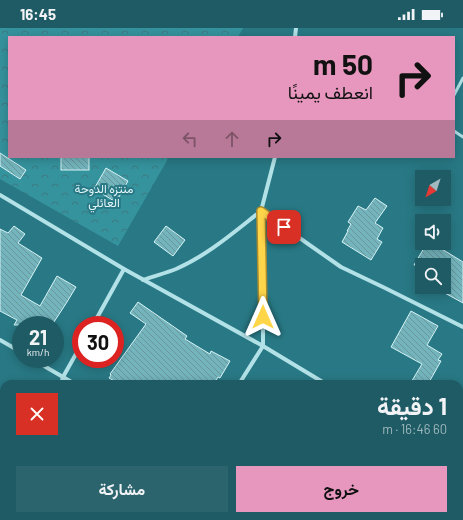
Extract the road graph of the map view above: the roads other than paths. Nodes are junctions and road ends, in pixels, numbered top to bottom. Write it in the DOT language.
graph roads {
  1 [pos="463,78"];
  2 [pos="455,93"];
  3 [pos="275,158"];
  4 [pos="0,195"];
  5 [pos="261,211"];
  6 [pos="124,269"];
  7 [pos="143,280"];
  8 [pos="98,316"];
  9 [pos="463,327"];
  10 [pos="0,340"];
  11 [pos="263,346"];
  12 [pos="12,347"];
  13 [pos="72,361"];
  14 [pos="48,368"];
  15 [pos="63,377"];
  16 [pos="63,380"];
  17 [pos="68,380"];
  18 [pos="242,380"];
  19 [pos="319,380"];
  1 -- 2 [label="lane"];
  3 -- 5 [label="street"];
  4 -- 6 [label="street"];
  5 -- 7 [label="street"];
  5 -- 9 [label="street"];
  5 -- 11 [label="street"];
  6 -- 7 [label="street"];
  6 -- 8 [label="street"];
  7 -- 11 [label="street"];
  10 -- 12 [label="street"];
  11 -- 18 [label="street"];
  11 -- 19 [label="street"];
  13 -- 15 [label="street"];
  14 -- 15 [label="street"];
  15 -- 16 [label="street"];
  15 -- 17 [label="street"];
}
